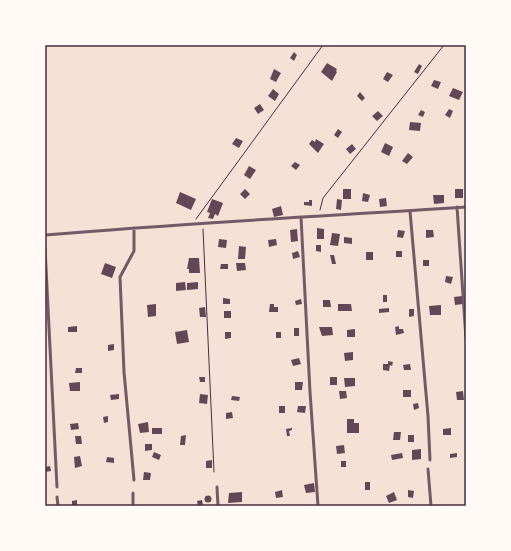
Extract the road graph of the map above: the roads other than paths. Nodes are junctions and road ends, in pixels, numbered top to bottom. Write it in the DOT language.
graph roads {
  1 [pos="466,206"];
  2 [pos="457,207"];
  3 [pos="410,211"];
  4 [pos="301,217"];
  5 [pos="134,228"];
  6 [pos="45,235"];
  7 [pos="45,248"];
  8 [pos="466,338"];
  9 [pos="430,460"];
  10 [pos="428,469"];
  11 [pos="134,480"];
  12 [pos="57,487"];
  13 [pos="217,487"];
  14 [pos="133,493"];
  15 [pos="57,497"];
  16 [pos="58,506"];
  17 [pos="133,506"];
  18 [pos="218,506"];
  19 [pos="318,506"];
  20 [pos="431,506"];
  1 -- 2 [label="street"];
  2 -- 3 [label="street"];
  2 -- 8 [label="street"];
  3 -- 4 [label="street"];
  3 -- 9 [label="street"];
  4 -- 5 [label="street"];
  4 -- 19 [label="street"];
  5 -- 6 [label="street"];
  5 -- 11 [label="street"];
  7 -- 12 [label="street"];
  10 -- 20 [label="street"];
  13 -- 18 [label="street"];
  14 -- 17 [label="street"];
  15 -- 16 [label="street"];
}
